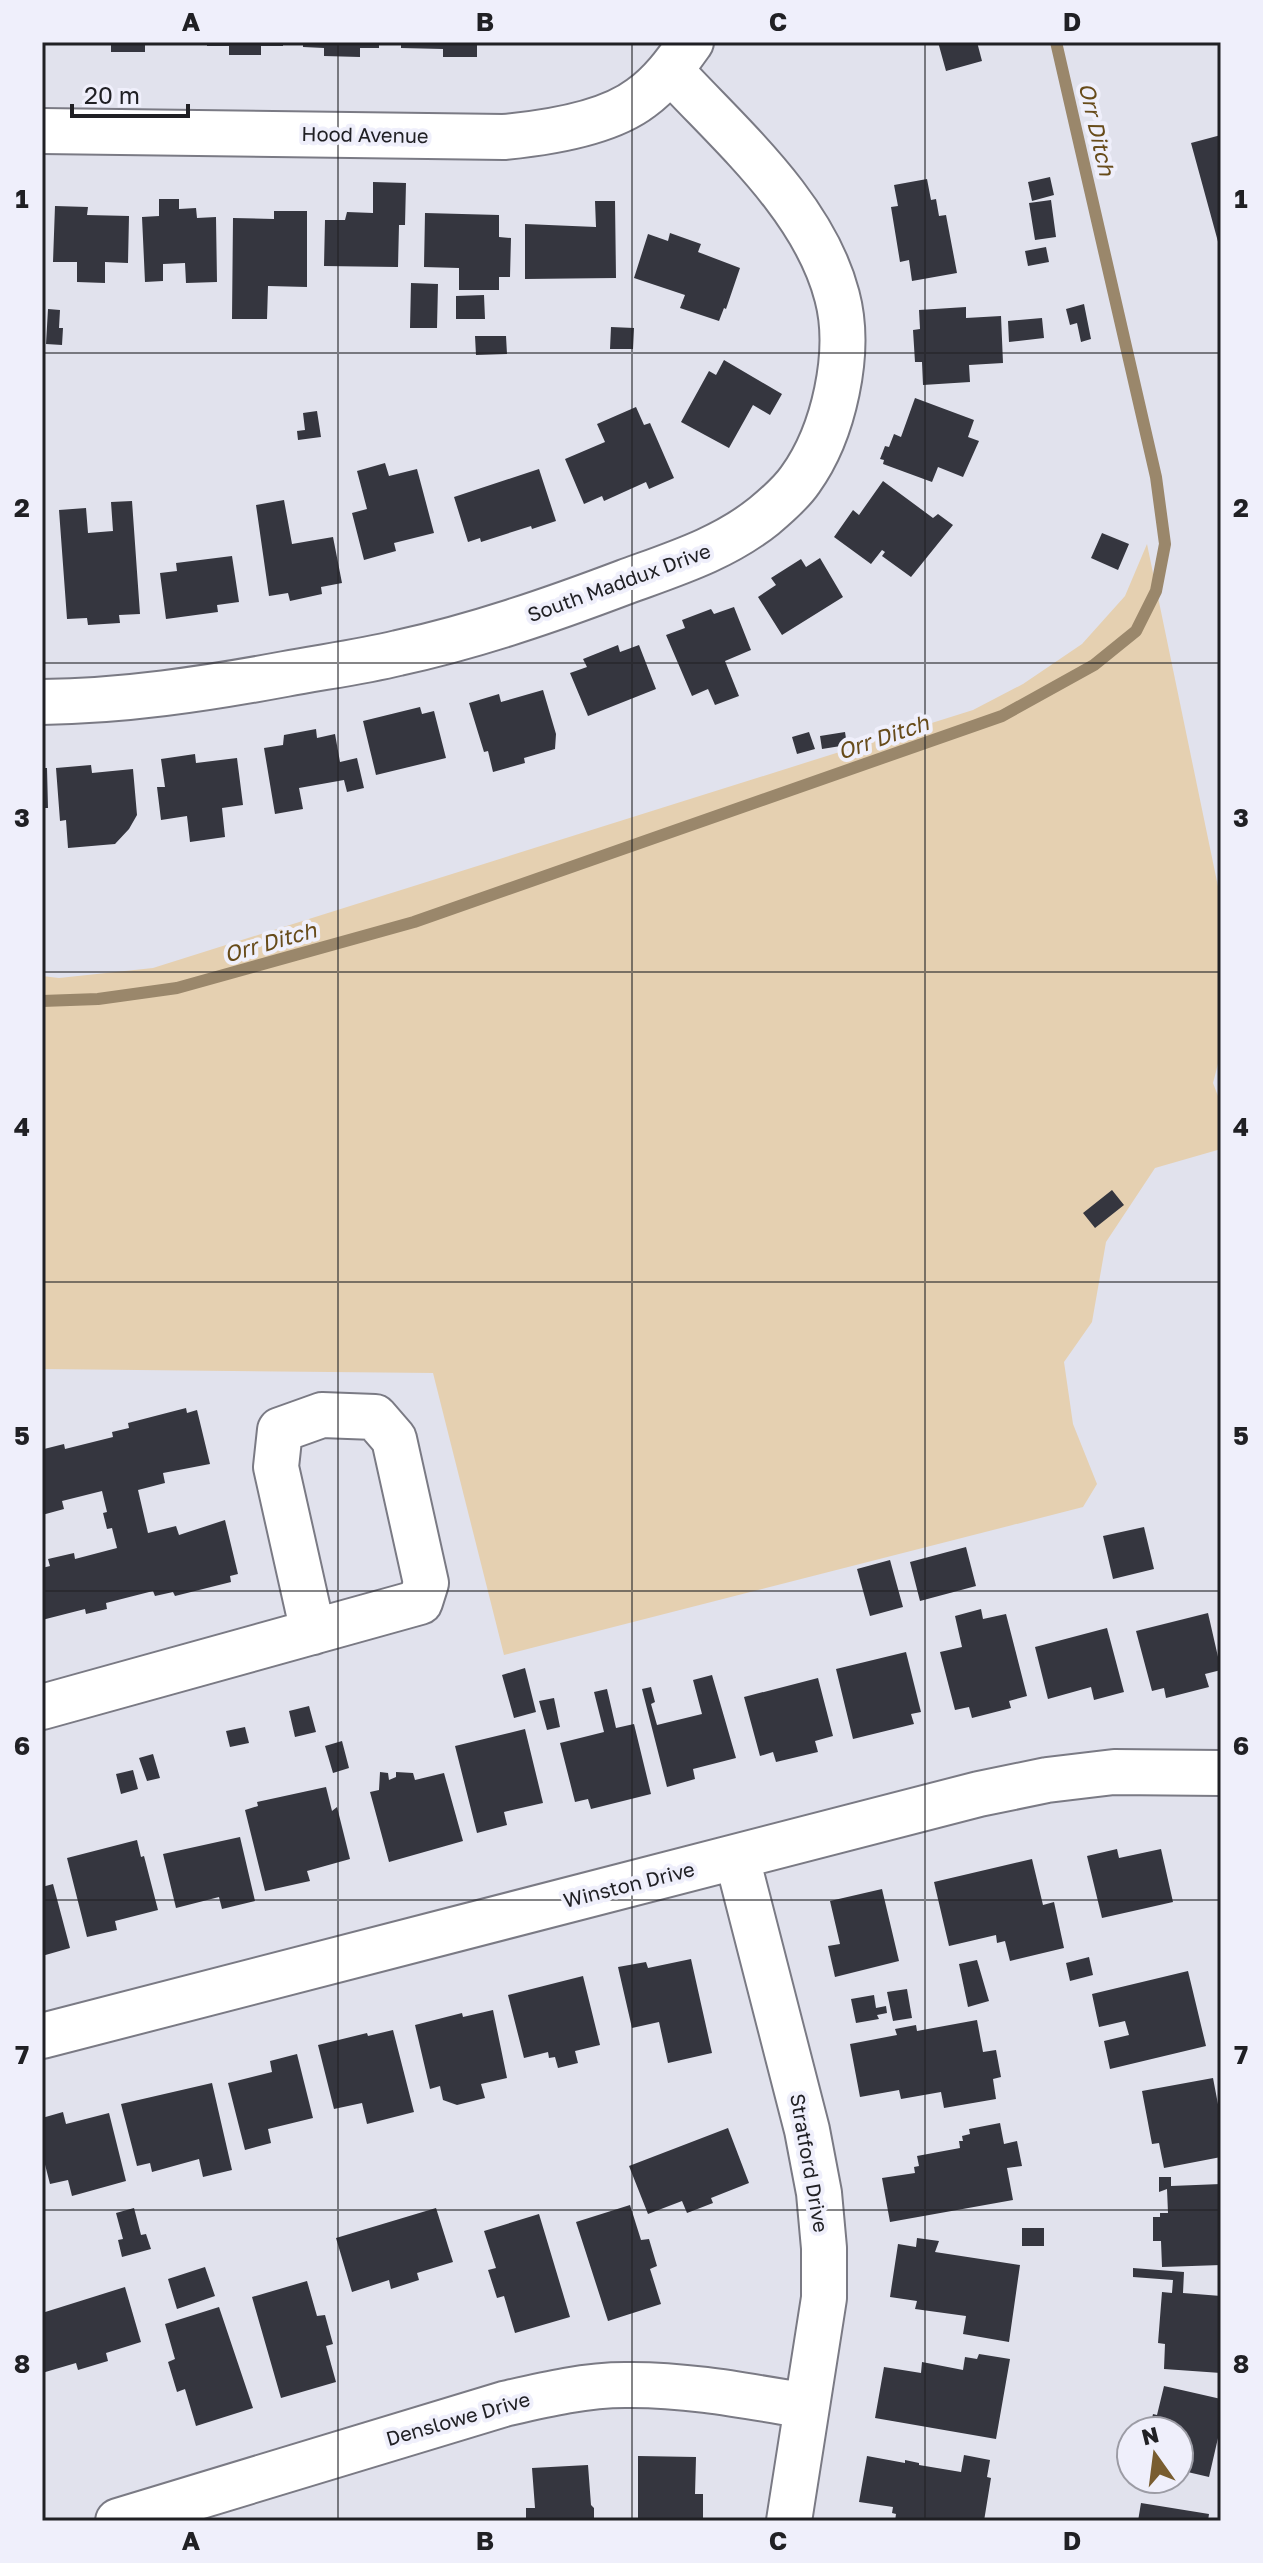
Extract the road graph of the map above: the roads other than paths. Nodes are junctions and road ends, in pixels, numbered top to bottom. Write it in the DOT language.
graph roads {
  1 [pos="681,56"];
  2 [pos="42,131"];
  3 [pos="42,702"];
  4 [pos="313,1632"];
  5 [pos="42,1707"];
  6 [pos="1219,1781"];
  7 [pos="737,1858"];
  8 [pos="42,2036"];
  9 [pos="807,2406"];
  10 [pos="118,2521"];
  11 [pos="789,2521"];
  1 -- 2 [label="street, Hood Avenue"];
  1 -- 3 [label="street, South Maddux Drive"];
  4 -- 4 [label="street"];
  4 -- 5 [label="street"];
  6 -- 7 [label="street, Winston Drive"];
  7 -- 8 [label="street, Winston Drive"];
  7 -- 9 [label="street, Stratford Drive"];
  9 -- 10 [label="street, Denslowe Drive"];
  9 -- 11 [label="street, Stratford Drive"];
}
